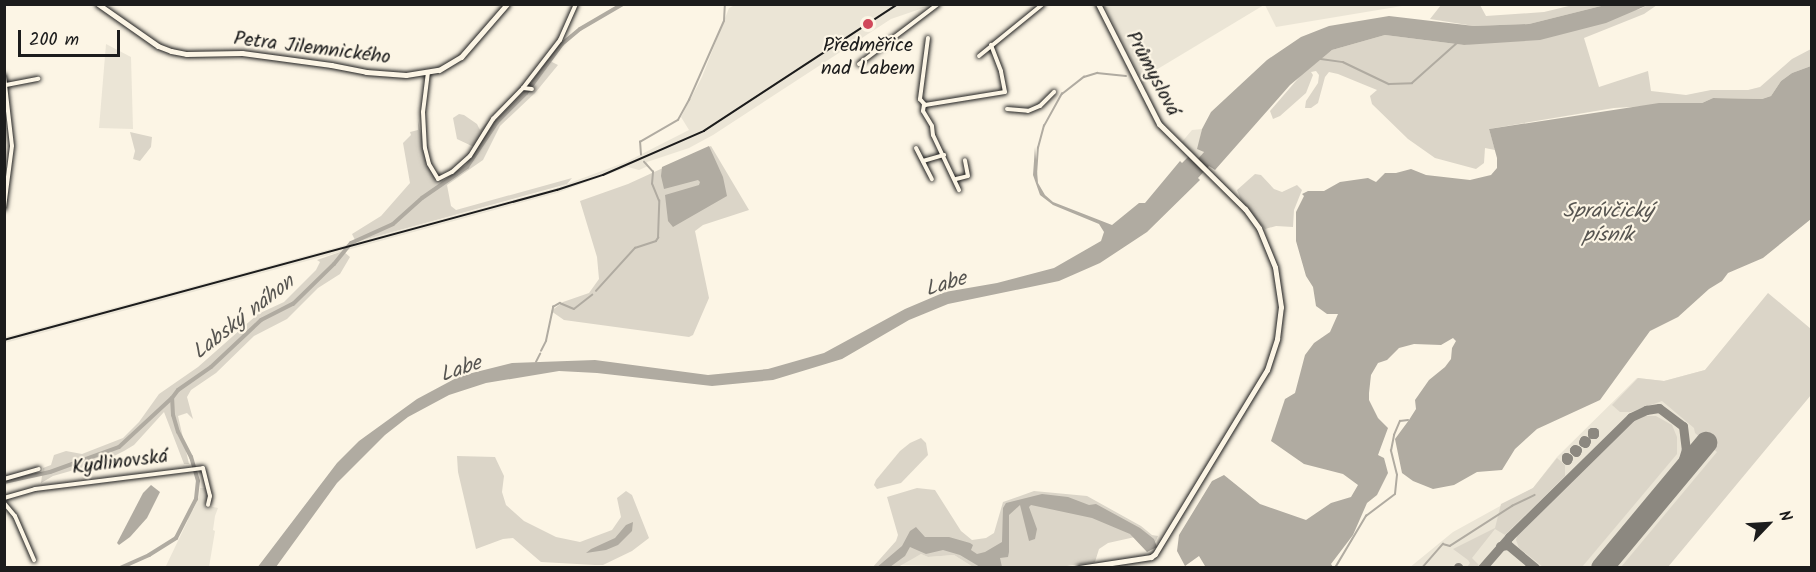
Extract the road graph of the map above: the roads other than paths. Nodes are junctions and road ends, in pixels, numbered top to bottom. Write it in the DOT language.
graph roads {
  1 [pos="98,4"];
  2 [pos="507,4"];
  3 [pos="576,4"];
  4 [pos="938,4"];
  5 [pos="1042,4"];
  6 [pos="1098,4"];
  7 [pos="928,38"];
  8 [pos="991,45"];
  9 [pos="979,56"];
  10 [pos="859,64"];
  11 [pos="428,72"];
  12 [pos="4,76"];
  13 [pos="38,79"];
  14 [pos="6,85"];
  15 [pos="524,88"];
  16 [pos="532,90"];
  17 [pos="1054,92"];
  18 [pos="925,105"];
  19 [pos="1007,109"];
  20 [pos="915,148"];
  21 [pos="944,155"];
  22 [pos="965,160"];
  23 [pos="923,161"];
  24 [pos="932,179"];
  25 [pos="956,179"];
  26 [pos="960,190"];
  27 [pos="4,208"];
  28 [pos="39,469"];
  29 [pos="4,479"];
  30 [pos="4,501"];
  31 [pos="208,505"];
  32 [pos="34,560"];
  33 [pos="1079,567"];
  1 -- 11 [label="street, Petra Jilemnického"];
  2 -- 11 [label="street, Petra Jilemnického"];
  3 -- 15 [label="street"];
  4 -- 10 [label="street"];
  5 -- 8 [label="street"];
  6 -- 33 [label="street, Průmyslová"];
  7 -- 18 [label="street"];
  8 -- 9 [label="street"];
  8 -- 18 [label="street"];
  11 -- 15 [label="street"];
  12 -- 14 [label="street"];
  13 -- 14 [label="street"];
  14 -- 27 [label="street"];
  15 -- 16 [label="street"];
  17 -- 19 [label="street"];
  18 -- 21 [label="street"];
  20 -- 23 [label="street"];
  21 -- 23 [label="street"];
  21 -- 25 [label="street"];
  22 -- 25 [label="street"];
  23 -- 24 [label="street"];
  25 -- 26 [label="street"];
  28 -- 29 [label="street"];
  30 -- 31 [label="street, Kydlinovská"];
  30 -- 32 [label="street"];
}
